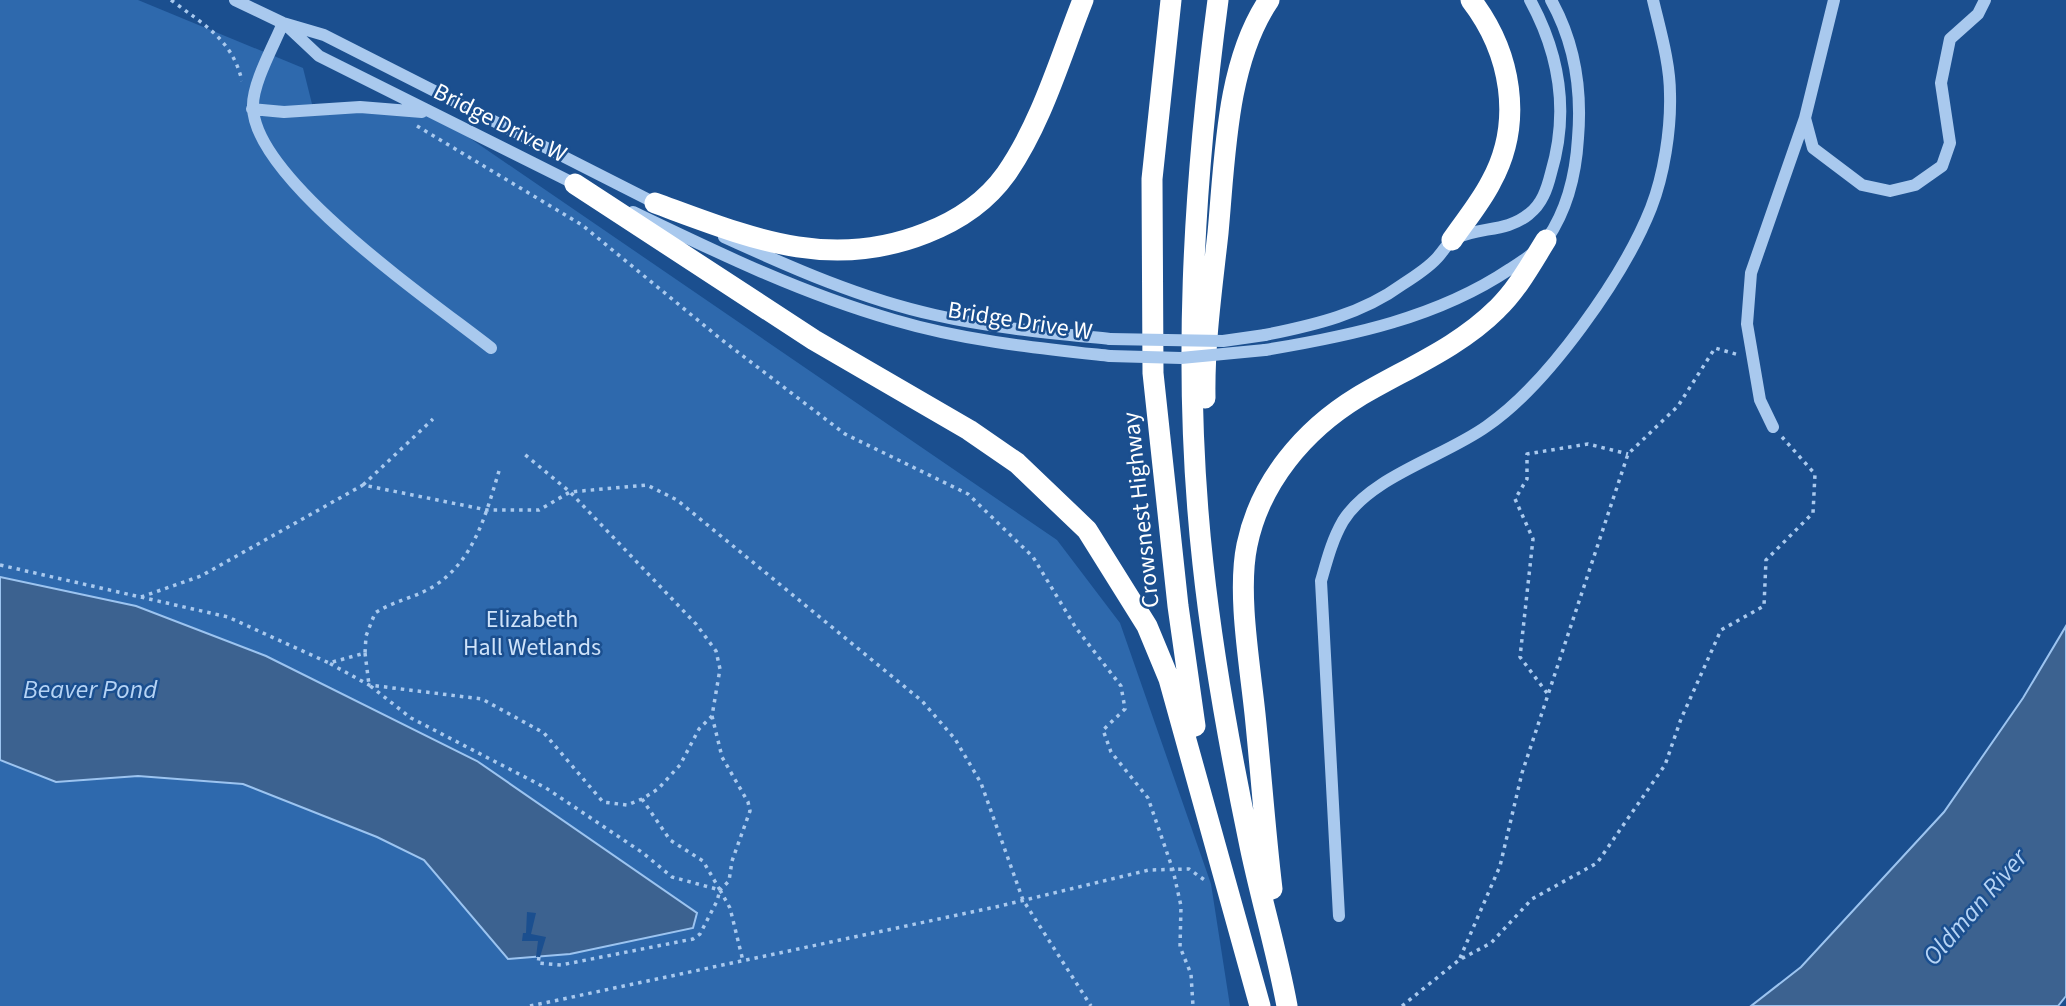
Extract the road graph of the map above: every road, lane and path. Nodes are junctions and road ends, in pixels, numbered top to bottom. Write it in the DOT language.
graph roads {
  1 [pos="171,0"];
  2 [pos="235,0"];
  3 [pos="1083,0"];
  4 [pos="1171,0"];
  5 [pos="1218,0"];
  6 [pos="1269,0"];
  7 [pos="1471,0"];
  8 [pos="1530,0"];
  9 [pos="1551,0"];
  10 [pos="1653,0"];
  11 [pos="1833,0"];
  12 [pos="1984,0"];
  13 [pos="284,23"];
  14 [pos="255,93"];
  15 [pos="389,108"];
  16 [pos="253,109"];
  17 [pos="433,113"];
  18 [pos="1805,118"];
  19 [pos="575,184"];
  20 [pos="655,203"];
  21 [pos="1452,240"];
  22 [pos="1546,240"];
  23 [pos="491,348"];
  24 [pos="1753,360"];
  25 [pos="433,419"];
  26 [pos="1773,427"];
  27 [pos="523,453"];
  28 [pos="1628,454"];
  29 [pos="499,471"];
  30 [pos="363,485"];
  31 [pos="570,492"];
  32 [pos="487,510"];
  33 [pos="0,565"];
  34 [pos="141,597"];
  35 [pos="1211,621"];
  36 [pos="365,653"];
  37 [pos="329,663"];
  38 [pos="369,685"];
  39 [pos="1547,694"];
  40 [pos="712,716"];
  41 [pos="642,799"];
  42 [pos="1173,870"];
  43 [pos="1211,884"];
  44 [pos="720,890"];
  45 [pos="1023,900"];
  46 [pos="1339,916"];
  47 [pos="539,957"];
  48 [pos="1459,960"];
  49 [pos="743,961"];
  50 [pos="1281,974"];
  51 [pos="530,1006"];
  52 [pos="1091,1006"];
  53 [pos="1193,1006"];
  54 [pos="1261,1006"];
  55 [pos="1287,1006"];
  56 [pos="1402,1006"];
  1 -- 14 [label="path"];
  2 -- 13 [label="street, Bridge Drive W"];
  3 -- 20 [label="highway"];
  4 -- 54 [label="highway, Crowsnest Highway"];
  5 -- 35 [label="highway"];
  6 -- 35 [label="highway"];
  7 -- 21 [label="highway"];
  8 -- 21 [label="street"];
  9 -- 22 [label="street, Bridge Drive W"];
  10 -- 46 [label="street"];
  11 -- 18 [label="street"];
  12 -- 18 [label="street"];
  13 -- 14 [label="street"];
  13 -- 17 [label="street, Bridge Drive W"];
  13 -- 20 [label="street, Bridge Drive W"];
  14 -- 16 [label="street"];
  15 -- 16 [label="street"];
  15 -- 17 [label="street"];
  15 -- 42 [label="path"];
  16 -- 23 [label="street"];
  17 -- 19 [label="street, Bridge Drive W"];
  18 -- 24 [label="street"];
  19 -- 22 [label="street, Bridge Drive W, bridge"];
  19 -- 54 [label="highway"];
  20 -- 21 [label="street, Bridge Drive W, bridge"];
  22 -- 50 [label="highway"];
  24 -- 26 [label="street"];
  24 -- 28 [label="path"];
  25 -- 30 [label="path"];
  26 -- 48 [label="path"];
  27 -- 31 [label="path"];
  28 -- 39 [label="path"];
  28 -- 39 [label="path"];
  29 -- 32 [label="path"];
  30 -- 32 [label="path"];
  30 -- 34 [label="path"];
  31 -- 32 [label="path"];
  31 -- 40 [label="path"];
  31 -- 45 [label="path"];
  32 -- 36 [label="path"];
  33 -- 34 [label="path"];
  34 -- 37 [label="path"];
  35 -- 50 [label="highway"];
  36 -- 37 [label="path"];
  36 -- 38 [label="path"];
  37 -- 38 [label="path"];
  38 -- 41 [label="path"];
  38 -- 44 [label="path"];
  39 -- 48 [label="path"];
  40 -- 41 [label="path"];
  40 -- 44 [label="path"];
  41 -- 44 [label="path"];
  42 -- 43 [label="path"];
  42 -- 45 [label="path"];
  42 -- 53 [label="path"];
  44 -- 47 [label="path"];
  44 -- 49 [label="path"];
  45 -- 49 [label="path"];
  45 -- 52 [label="path"];
  48 -- 56 [label="path"];
  49 -- 51 [label="path"];
  50 -- 55 [label="highway"];
}
